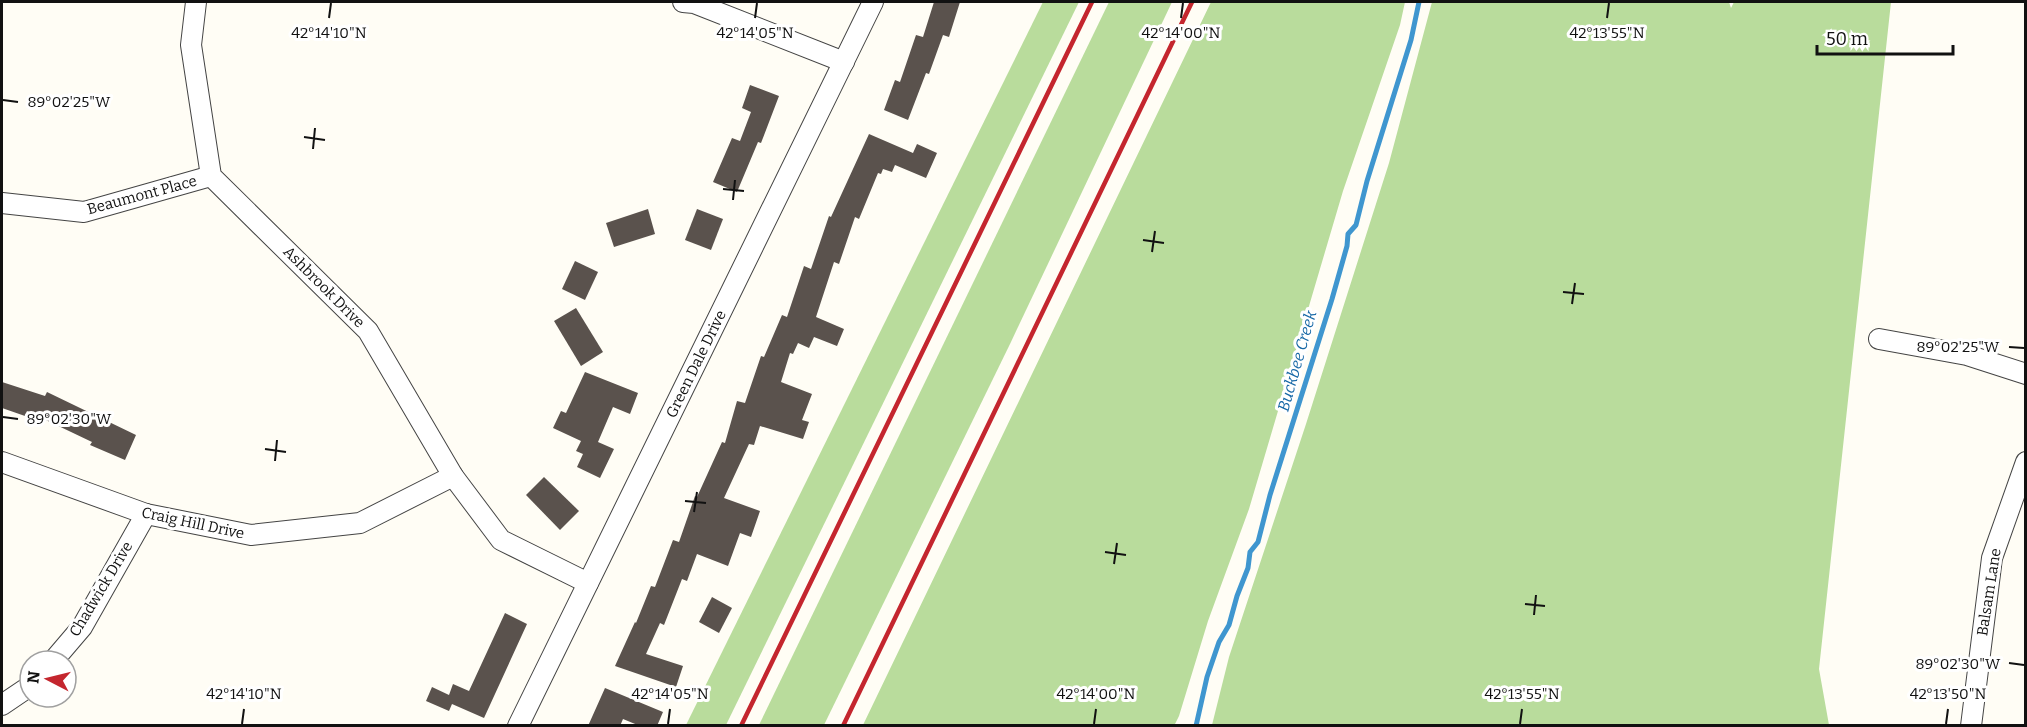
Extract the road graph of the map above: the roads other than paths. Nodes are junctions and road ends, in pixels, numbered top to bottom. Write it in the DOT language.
graph roads {
  1 [pos="196,2"];
  2 [pos="683,2"];
  3 [pos="873,2"];
  4 [pos="844,62"];
  5 [pos="211,176"];
  6 [pos="2,203"];
  7 [pos="1879,339"];
  8 [pos="2025,374"];
  9 [pos="2,462"];
  10 [pos="2025,462"];
  11 [pos="453,476"];
  12 [pos="146,514"];
  13 [pos="588,583"];
  14 [pos="63,649"];
  15 [pos="18,694"];
  16 [pos="2,705"];
  17 [pos="518,726"];
  18 [pos="1971,726"];
  1 -- 5 [label="street"];
  2 -- 4 [label="street"];
  3 -- 4 [label="street, Green Dale Drive"];
  4 -- 13 [label="street, Green Dale Drive"];
  5 -- 6 [label="street, Beaumont Place"];
  5 -- 11 [label="street, Ashbrook Drive"];
  7 -- 8 [label="street"];
  9 -- 12 [label="street, Craig Hill Drive"];
  10 -- 18 [label="street, Balsam Lane"];
  11 -- 12 [label="street, Craig Hill Drive"];
  11 -- 13 [label="street, Ashbrook Drive"];
  12 -- 14 [label="street, Chadwick Drive"];
  13 -- 17 [label="street, Green Dale Drive"];
  15 -- 16 [label="street"];
}
